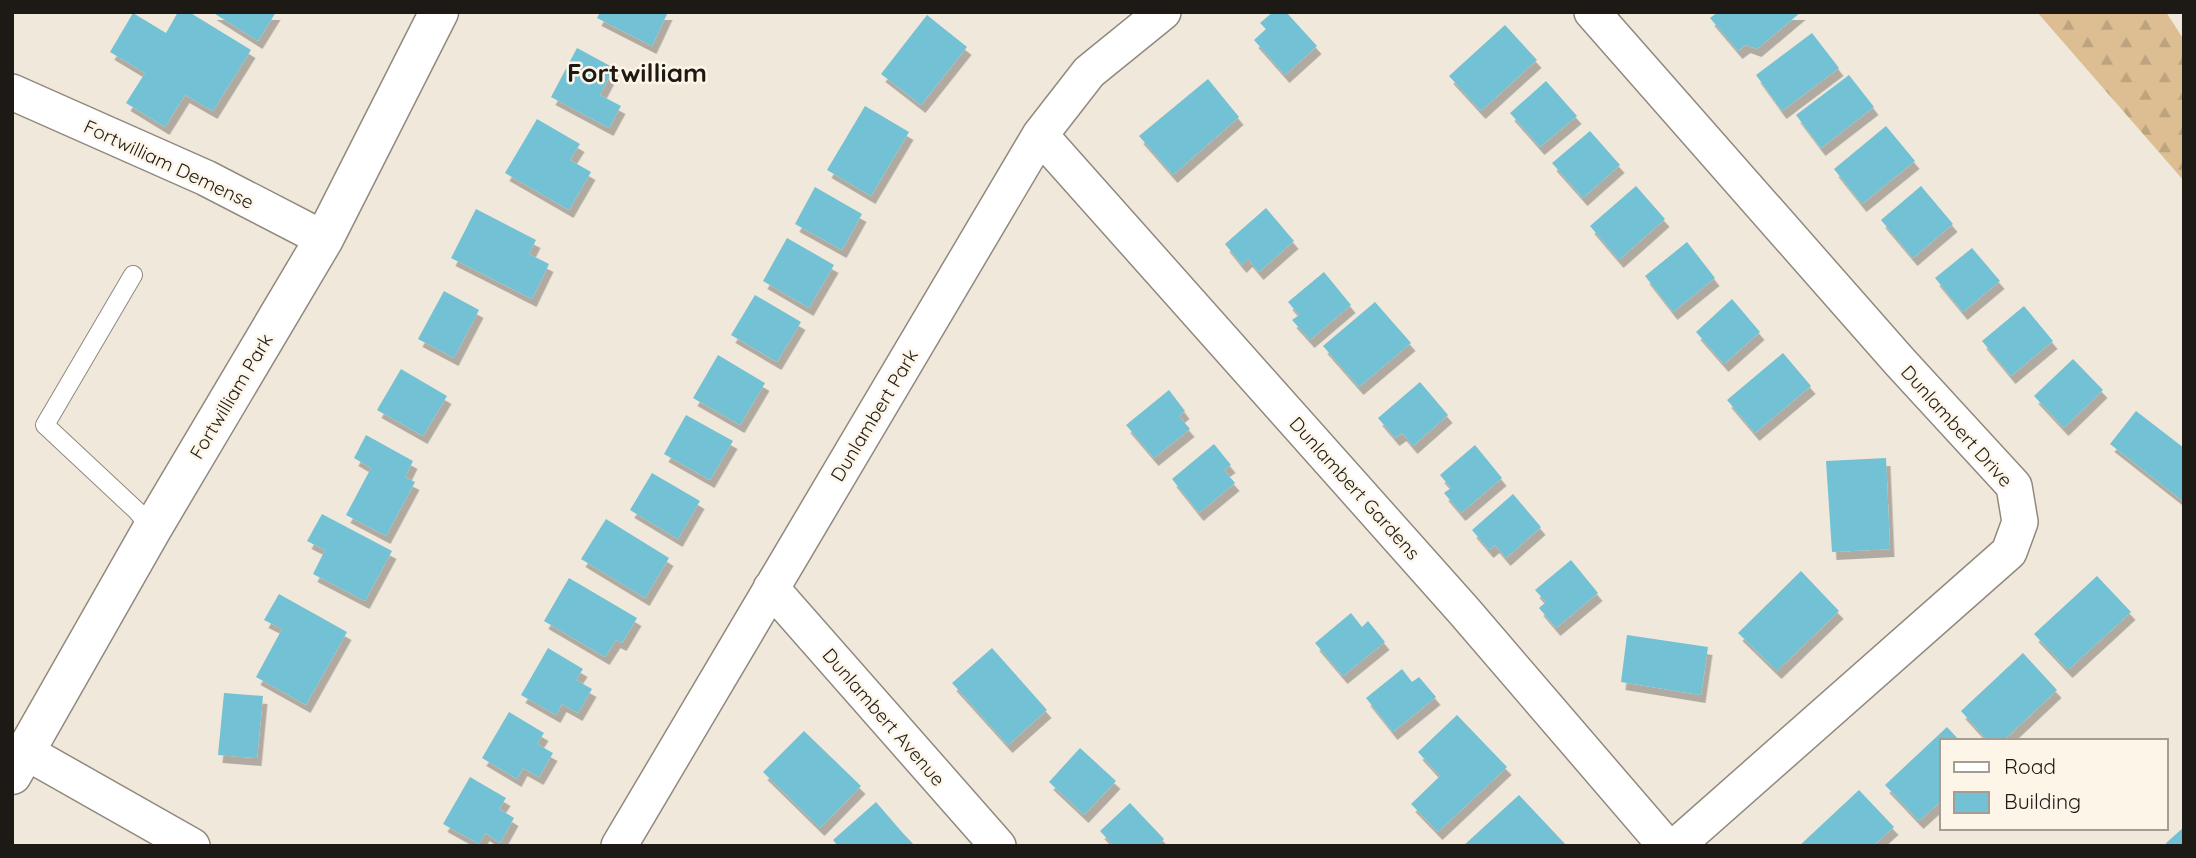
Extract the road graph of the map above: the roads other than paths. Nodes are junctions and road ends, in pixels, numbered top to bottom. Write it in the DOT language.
graph roads {
  1 [pos="439,12"];
  2 [pos="1163,12"];
  3 [pos="1592,12"];
  4 [pos="12,92"];
  5 [pos="1040,135"];
  6 [pos="324,239"];
  7 [pos="133,275"];
  8 [pos="152,529"];
  9 [pos="771,588"];
  10 [pos="19,764"];
  11 [pos="192,846"];
  12 [pos="619,846"];
  13 [pos="998,846"];
  14 [pos="1666,846"];
  15 [pos="1676,846"];
  1 -- 6 [label="street, Fortwilliam Park"];
  2 -- 5 [label="street, Dunlambert Park"];
  3 -- 15 [label="street, Dunlambert Drive"];
  4 -- 6 [label="street, Fortwilliam Demense"];
  5 -- 9 [label="street, Dunlambert Park"];
  5 -- 14 [label="street, Dunlambert Gardens"];
  6 -- 8 [label="street, Fortwilliam Park"];
  7 -- 8 [label="lane"];
  8 -- 10 [label="street, Fortwilliam Park"];
  9 -- 12 [label="street, Dunlambert Park"];
  9 -- 13 [label="street, Dunlambert Avenue"];
  10 -- 11 [label="street"];
}
